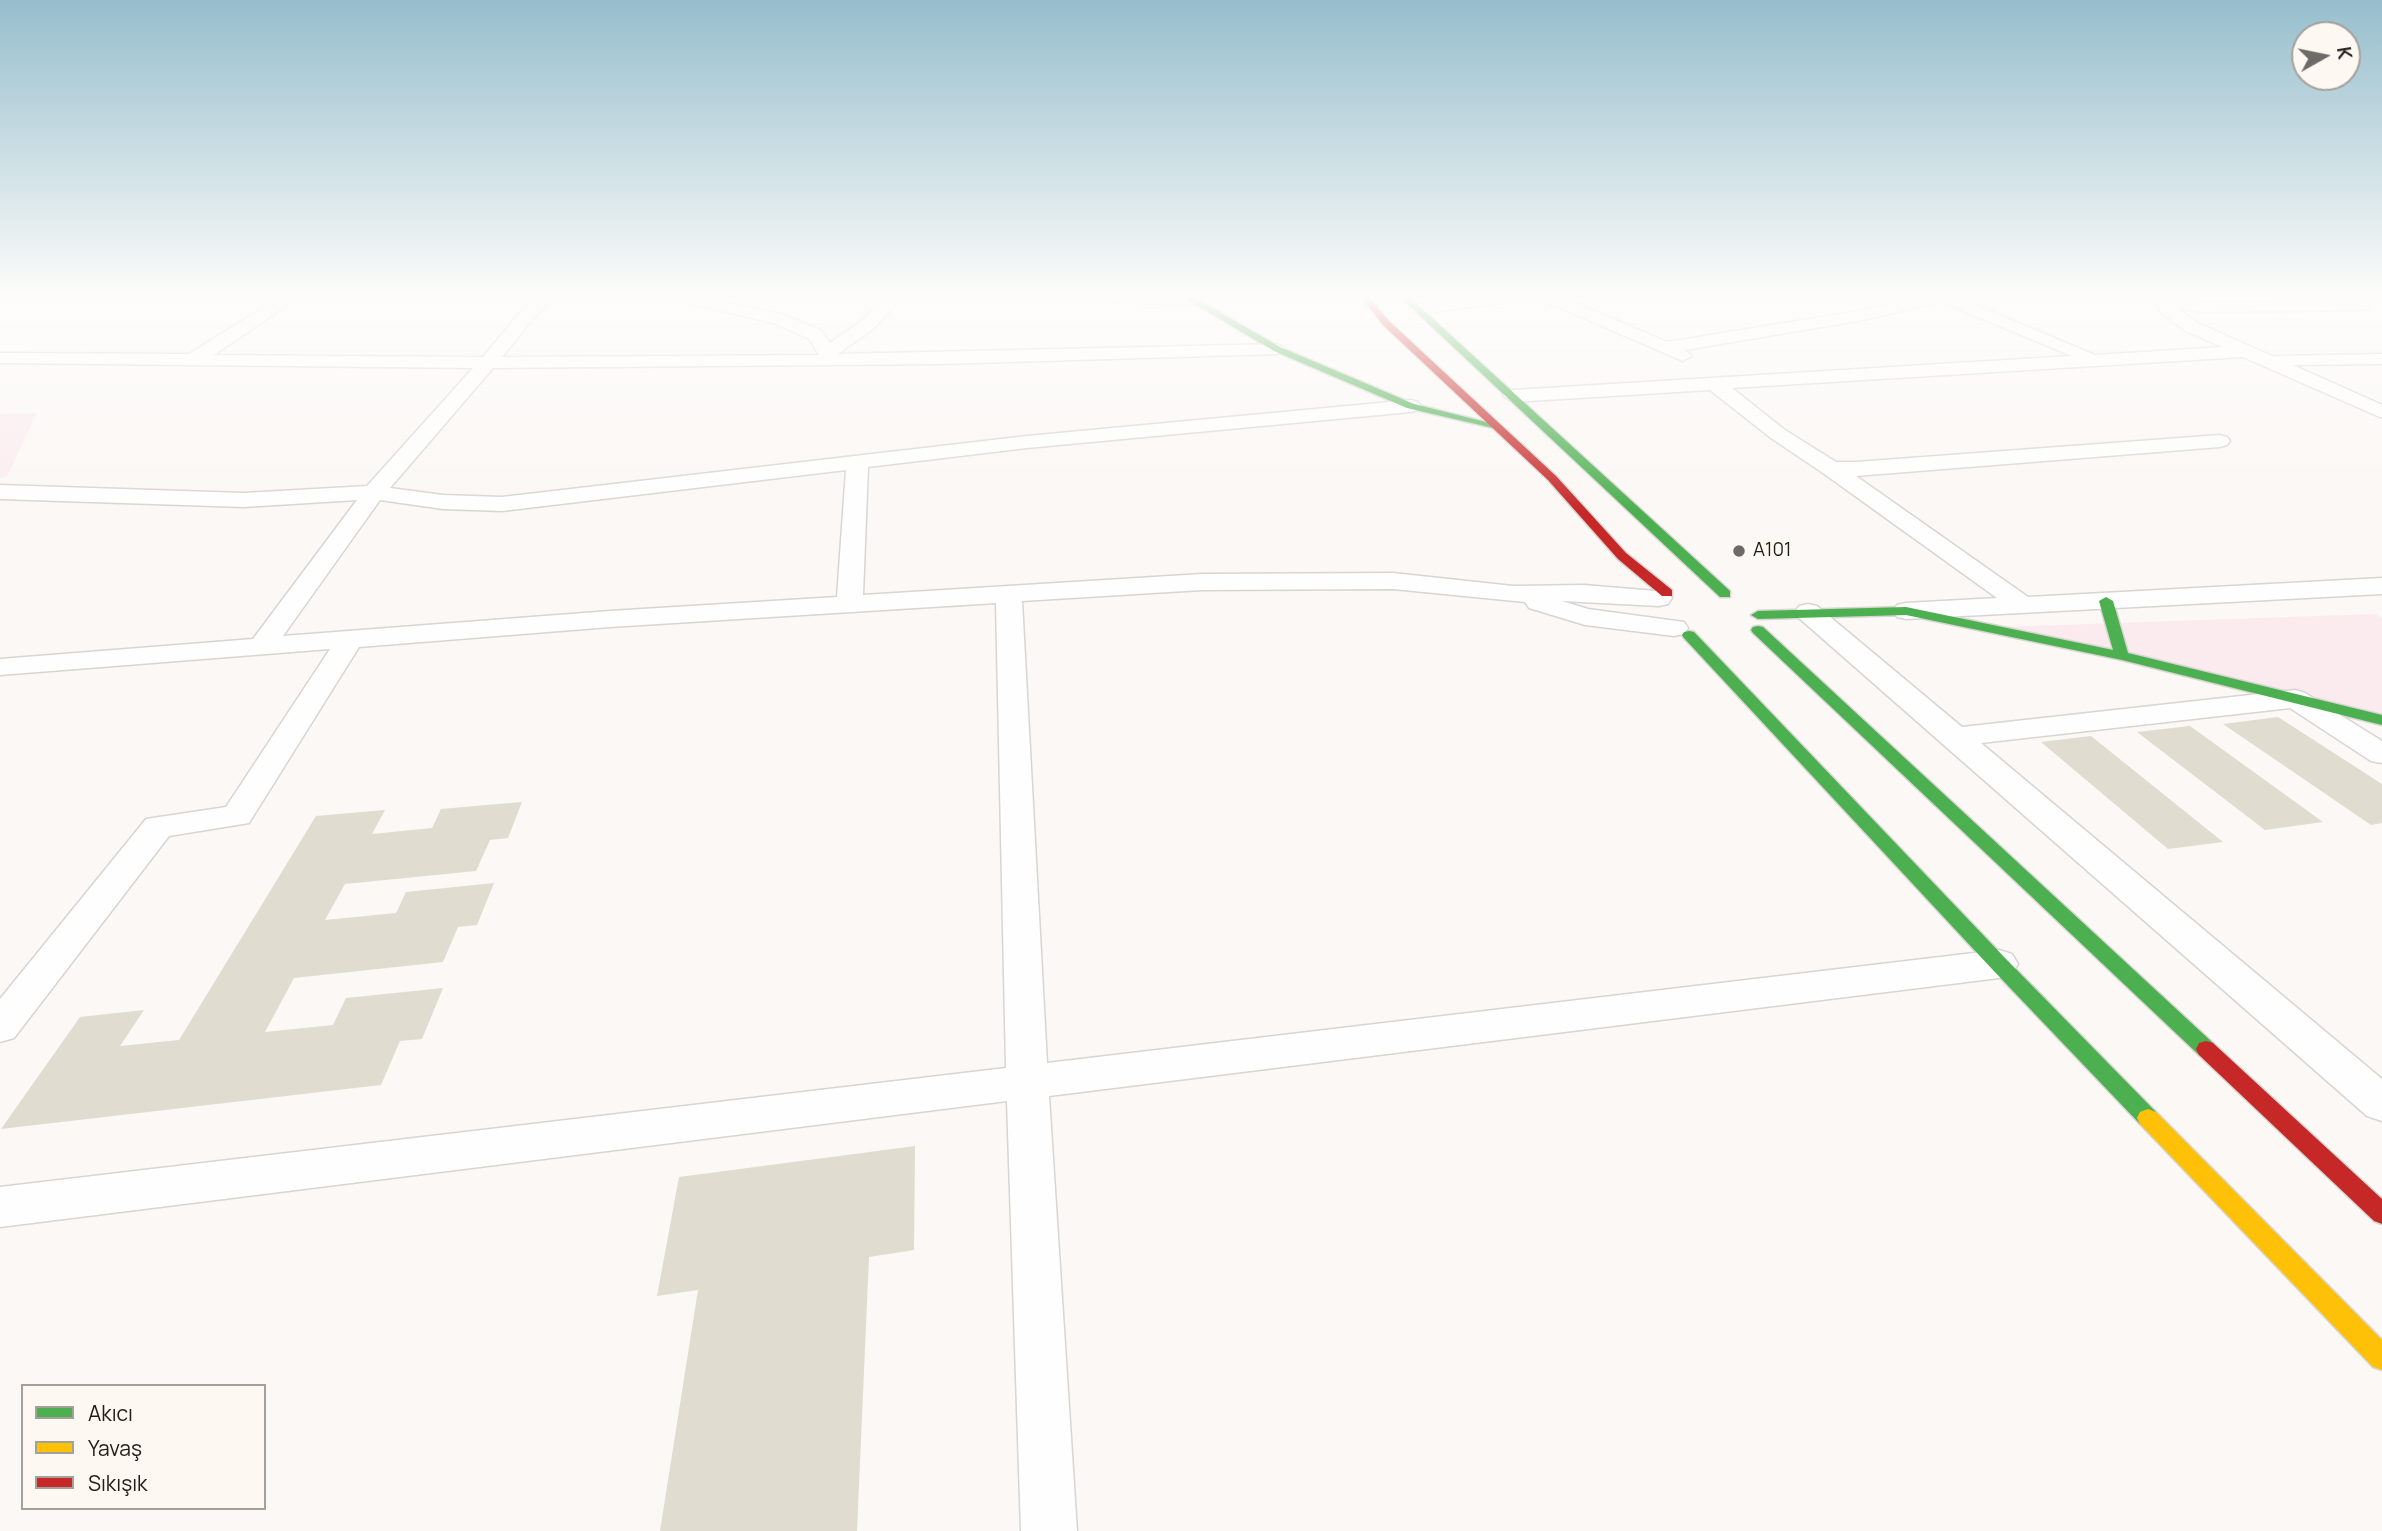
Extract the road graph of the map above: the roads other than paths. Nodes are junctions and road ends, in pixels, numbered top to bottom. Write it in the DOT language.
graph roads {
  1 [pos="483,368"];
  2 [pos="1322,368"];
  3 [pos="1435,368"];
  4 [pos="1483,368"];
  5 [pos="1713,368"];
  6 [pos="1943,368"];
  7 [pos="2287,368"];
  8 [pos="1742,381"];
  9 [pos="1713,383"];
  10 [pos="1513,396"];
  11 [pos="1410,406"];
  12 [pos="2382,412"];
  13 [pos="1495,425"];
  14 [pos="2220,441"];
  15 [pos="857,461"];
  16 [pos="1831,468"];
  17 [pos="0,492"];
  18 [pos="373,492"];
  19 [pos="2382,586"];
  20 [pos="1009,594"];
  21 [pos="1513,594"];
  22 [pos="1663,596"];
  23 [pos="2106,600"];
  24 [pos="850,604"];
  25 [pos="2024,605"];
  26 [pos="1746,609"];
  27 [pos="1906,611"];
  28 [pos="1808,612"];
  29 [pos="1682,631"];
  30 [pos="350,639"];
  31 [pos="1714,639"];
  32 [pos="1738,639"];
  33 [pos="262,646"];
  34 [pos="2122,656"];
  35 [pos="0,667"];
  36 [pos="2295,699"];
  37 [pos="2382,720"];
  38 [pos="1956,737"];
  39 [pos="2382,754"];
  40 [pos="1999,964"];
  41 [pos="0,1027"];
  42 [pos="1027,1083"];
  43 [pos="2382,1104"];
  44 [pos="0,1207"];
  45 [pos="2382,1214"];
  46 [pos="2382,1358"];
  47 [pos="1049,1531"];
  1 -- 18 [label="street"];
  2 -- 11 [label="main road"];
  3 -- 13 [label="main road"];
  4 -- 10 [label="main road"];
  5 -- 8 [label="street"];
  6 -- 8 [label="street"];
  7 -- 12 [label="street"];
  8 -- 9 [label="street"];
  9 -- 10 [label="street"];
  9 -- 16 [label="street"];
  10 -- 26 [label="main road"];
  11 -- 13 [label="main road"];
  11 -- 15 [label="street"];
  13 -- 22 [label="main road"];
  14 -- 16 [label="street"];
  15 -- 18 [label="street"];
  15 -- 24 [label="street"];
  16 -- 25 [label="street"];
  17 -- 18 [label="street"];
  18 -- 33 [label="street"];
  19 -- 23 [label="street"];
  20 -- 21 [label="street"];
  20 -- 24 [label="street"];
  20 -- 42 [label="street"];
  21 -- 22 [label="street"];
  21 -- 29 [label="street"];
  22 -- 26 [label="main road"];
  22 -- 29 [label="main road"];
  23 -- 25 [label="street"];
  23 -- 34 [label="main road"];
  24 -- 30 [label="street"];
  25 -- 27 [label="street"];
  26 -- 28 [label="main road"];
  26 -- 32 [label="main road"];
  26 -- 45 [label="main road"];
  27 -- 28 [label="main road"];
  27 -- 34 [label="main road"];
  28 -- 38 [label="street"];
  29 -- 31 [label="main road"];
  29 -- 40 [label="main road"];
  30 -- 33 [label="street"];
  30 -- 41 [label="street"];
  33 -- 35 [label="street"];
  34 -- 36 [label="main road"];
  36 -- 37 [label="main road"];
  36 -- 38 [label="street"];
  36 -- 39 [label="street"];
  38 -- 43 [label="street"];
  40 -- 42 [label="street"];
  40 -- 46 [label="main road"];
  42 -- 44 [label="street"];
  42 -- 47 [label="street"];
}
